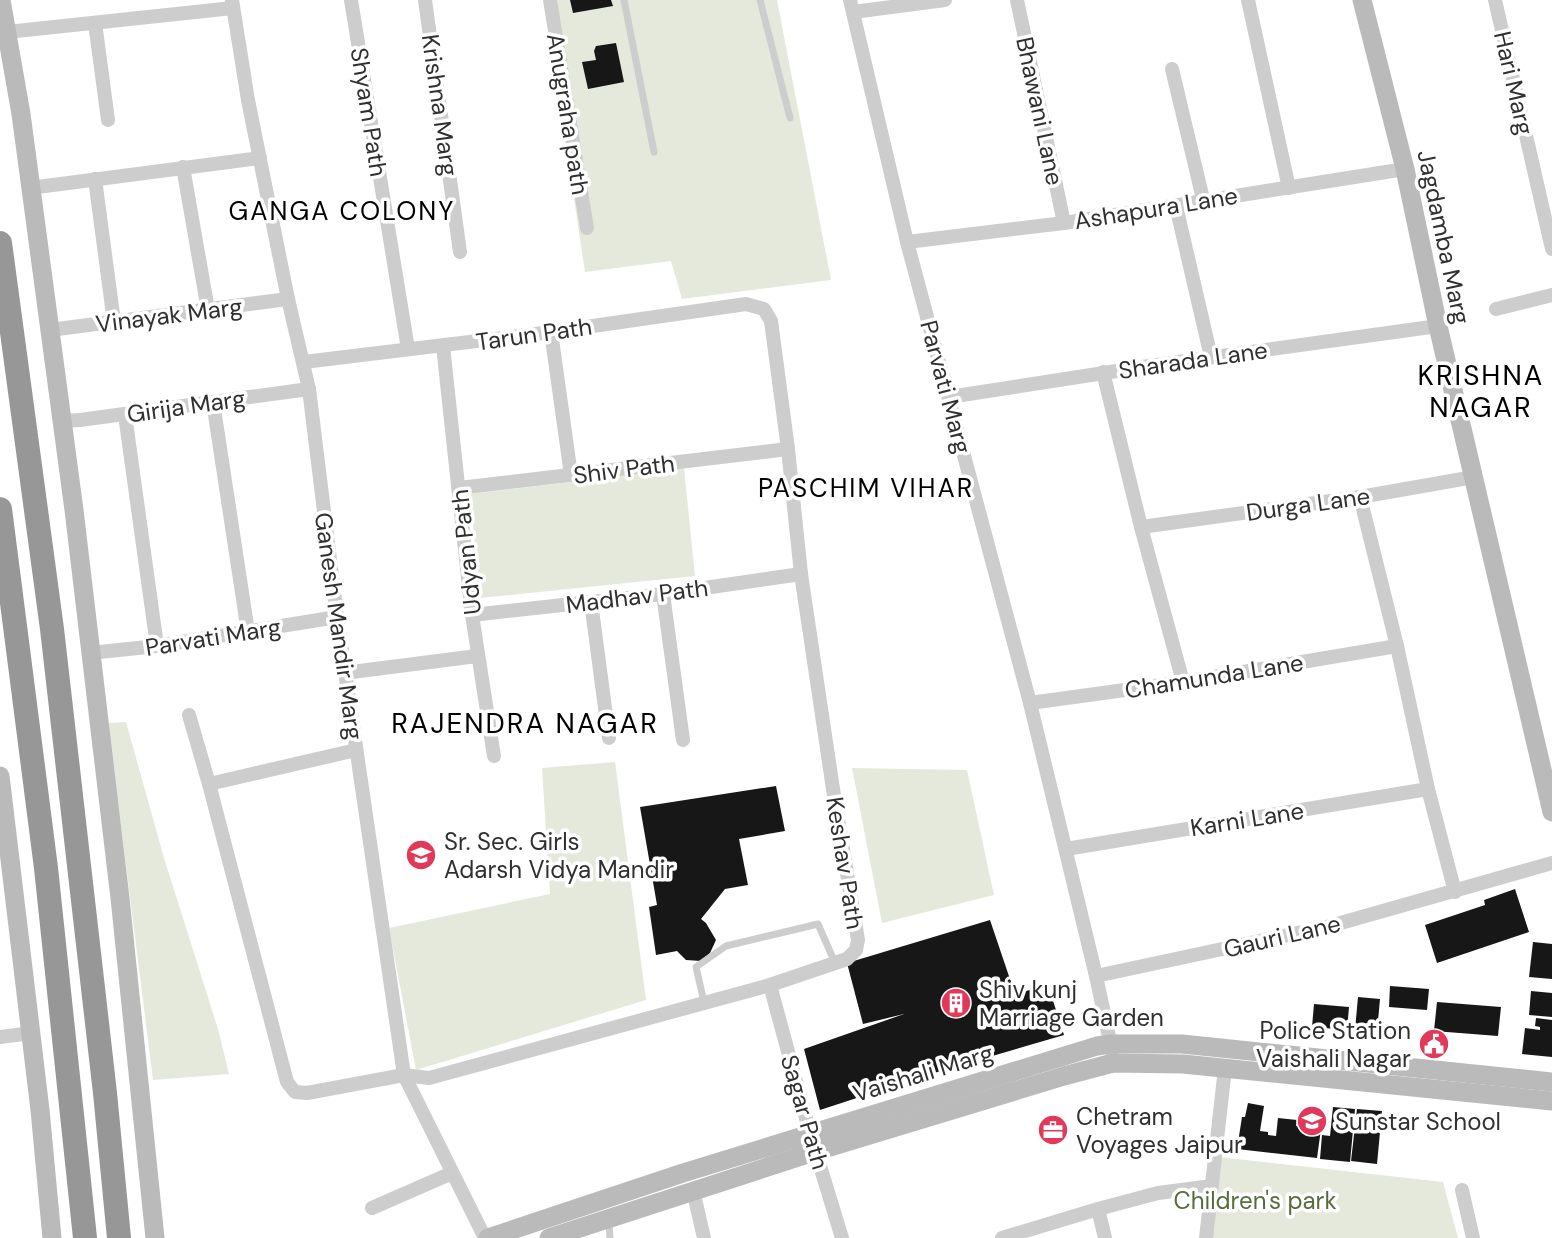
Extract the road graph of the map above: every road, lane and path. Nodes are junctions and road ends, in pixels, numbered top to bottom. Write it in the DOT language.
graph roads {
  1 [pos="1,0"];
  2 [pos="351,0"];
  3 [pos="425,0"];
  4 [pos="550,0"];
  5 [pos="624,0"];
  6 [pos="760,0"];
  7 [pos="945,0"];
  8 [pos="1017,0"];
  9 [pos="1248,0"];
  10 [pos="1362,0"];
  11 [pos="1495,0"];
  12 [pos="232,4"];
  13 [pos="852,6"];
  14 [pos="95,23"];
  15 [pos="7,32"];
  16 [pos="1172,69"];
  17 [pos="790,118"];
  18 [pos="107,120"];
  19 [pos="654,152"];
  20 [pos="260,158"];
  21 [pos="183,167"];
  22 [pos="1405,169"];
  23 [pos="95,179"];
  24 [pos="1289,187"];
  25 [pos="30,188"];
  26 [pos="1203,200"];
  27 [pos="1176,206"];
  28 [pos="1064,223"];
  29 [pos="587,228"];
  30 [pos="907,242"];
  31 [pos="0,243"];
  32 [pos="1552,249"];
  33 [pos="460,252"];
  34 [pos="1552,295"];
  35 [pos="288,299"];
  36 [pos="764,309"];
  37 [pos="1496,309"];
  38 [pos="208,310"];
  39 [pos="114,323"];
  40 [pos="1438,326"];
  41 [pos="50,330"];
  42 [pos="551,332"];
  43 [pos="443,346"];
  44 [pos="408,349"];
  45 [pos="1211,357"];
  46 [pos="304,362"];
  47 [pos="1103,372"];
  48 [pos="309,389"];
  49 [pos="949,397"];
  50 [pos="213,402"];
  51 [pos="125,415"];
  52 [pos="62,421"];
  53 [pos="788,449"];
  54 [pos="571,475"];
  55 [pos="1474,477"];
  56 [pos="459,488"];
  57 [pos="1360,497"];
  58 [pos="0,509"];
  59 [pos="1141,527"];
  60 [pos="801,574"];
  61 [pos="663,594"];
  62 [pos="591,602"];
  63 [pos="472,615"];
  64 [pos="337,617"];
  65 [pos="248,632"];
  66 [pos="157,646"];
  67 [pos="1397,646"];
  68 [pos="90,653"];
  69 [pos="477,656"];
  70 [pos="344,673"];
  71 [pos="1184,682"];
  72 [pos="1030,703"];
  73 [pos="189,715"];
  74 [pos="609,738"];
  75 [pos="683,740"];
  76 [pos="356,750"];
  77 [pos="494,756"];
  78 [pos="0,776"];
  79 [pos="209,784"];
  80 [pos="1428,789"];
  81 [pos="1552,812"];
  82 [pos="1066,849"];
  83 [pos="1552,863"];
  84 [pos="1455,891"];
  85 [pos="835,963"];
  86 [pos="1096,976"];
  87 [pos="770,985"];
  88 [pos="705,1003"];
  89 [pos="31,1033"];
  90 [pos="0,1037"];
  91 [pos="1112,1053"];
  92 [pos="1226,1068"];
  93 [pos="404,1075"];
  94 [pos="1552,1082"];
  95 [pos="1499,1086"];
  96 [pos="1552,1101"];
  97 [pos="814,1142"];
  98 [pos="452,1173"];
  99 [pos="1212,1186"];
  100 [pos="693,1190"];
  101 [pos="1462,1190"];
  102 [pos="372,1208"];
  103 [pos="1098,1209"];
  104 [pos="582,1216"];
  105 [pos="608,1218"];
  106 [pos="555,1237"];
  107 [pos="52,1238"];
  108 [pos="85,1238"];
  109 [pos="119,1238"];
  110 [pos="155,1238"];
  111 [pos="486,1238"];
  112 [pos="610,1238"];
  113 [pos="704,1238"];
  114 [pos="842,1238"];
  115 [pos="1002,1238"];
  116 [pos="1105,1238"];
  117 [pos="1206,1238"];
  118 [pos="1473,1238"];
  1 -- 15 [label="street"];
  2 -- 44 [label="street, Shyam Path"];
  3 -- 33 [label="street, Krishna Marg"];
  4 -- 29 [label="street, Anugraha path"];
  5 -- 19 [label="lane"];
  6 -- 17 [label="lane"];
  7 -- 13 [label="street"];
  8 -- 28 [label="street, Bhawani Lane"];
  9 -- 24 [label="street"];
  10 -- 22 [label="street, Jagdamba Marg"];
  11 -- 32 [label="street, Hari Marg"];
  12 -- 14 [label="street"];
  12 -- 20 [label="street, Ganesh Mandir Marg"];
  13 -- 30 [label="street, Parvati Marg"];
  14 -- 15 [label="street"];
  14 -- 18 [label="street"];
  15 -- 25 [label="street"];
  16 -- 26 [label="street"];
  20 -- 21 [label="street"];
  20 -- 35 [label="street, Ganesh Mandir Marg"];
  21 -- 23 [label="street"];
  21 -- 38 [label="street"];
  22 -- 24 [label="street, Ashapura Lane"];
  22 -- 40 [label="street, Jagdamba Marg"];
  23 -- 25 [label="street"];
  23 -- 39 [label="street"];
  24 -- 26 [label="street, Ashapura Lane"];
  25 -- 41 [label="street"];
  26 -- 27 [label="street, Ashapura Lane"];
  27 -- 28 [label="street, Ashapura Lane"];
  27 -- 45 [label="street"];
  28 -- 30 [label="street, Ashapura Lane"];
  30 -- 49 [label="street, Parvati Marg"];
  31 -- 109 [label="highway"];
  34 -- 37 [label="street"];
  35 -- 38 [label="street, Vinayak Marg"];
  35 -- 46 [label="street, Ganesh Mandir Marg"];
  36 -- 42 [label="street, Tarun Path"];
  36 -- 53 [label="street, Keshav Path"];
  38 -- 39 [label="street, Vinayak Marg"];
  39 -- 41 [label="street, Vinayak Marg"];
  40 -- 45 [label="street, Sharada Lane"];
  40 -- 55 [label="street, Jagdamba Marg"];
  41 -- 52 [label="street"];
  42 -- 43 [label="street, Tarun Path"];
  42 -- 54 [label="street"];
  43 -- 44 [label="street, Tarun Path"];
  43 -- 56 [label="street, Udyan Path"];
  44 -- 46 [label="street, Tarun Path"];
  45 -- 47 [label="street, Sharada Lane"];
  46 -- 48 [label="street, Ganesh Mandir Marg"];
  47 -- 49 [label="street, Sharada Lane"];
  47 -- 59 [label="street"];
  48 -- 50 [label="street, Girija Marg"];
  48 -- 64 [label="street, Ganesh Mandir Marg"];
  49 -- 72 [label="street, Parvati Marg"];
  50 -- 51 [label="street, Girija Marg"];
  50 -- 65 [label="street"];
  51 -- 52 [label="street, Girija Marg"];
  51 -- 66 [label="street"];
  52 -- 68 [label="street"];
  53 -- 54 [label="street, Shiv Path"];
  53 -- 60 [label="street, Keshav Path"];
  54 -- 56 [label="street, Shiv Path"];
  55 -- 57 [label="street, Durga Lane"];
  55 -- 81 [label="street, Jagdamba Marg"];
  56 -- 63 [label="street, Udyan Path"];
  57 -- 59 [label="street, Durga Lane"];
  57 -- 67 [label="street"];
  58 -- 108 [label="highway"];
  59 -- 71 [label="street"];
  60 -- 61 [label="street, Madhav Path"];
  60 -- 85 [label="street, Keshav Path"];
  61 -- 62 [label="street, Madhav Path"];
  61 -- 75 [label="street"];
  62 -- 63 [label="street, Madhav Path"];
  62 -- 74 [label="street"];
  63 -- 69 [label="street, Udyan Path"];
  64 -- 65 [label="street, Parvati Marg"];
  64 -- 70 [label="street, Ganesh Mandir Marg"];
  65 -- 66 [label="street, Parvati Marg"];
  66 -- 68 [label="street, Parvati Marg"];
  67 -- 71 [label="street, Chamunda Lane"];
  67 -- 80 [label="street"];
  68 -- 110 [label="street"];
  69 -- 70 [label="street"];
  69 -- 77 [label="street, Udyan Path"];
  70 -- 76 [label="street, Ganesh Mandir Marg"];
  71 -- 72 [label="street, Chamunda Lane"];
  72 -- 82 [label="street, Parvati Marg"];
  73 -- 79 [label="street, Keshav Path"];
  76 -- 79 [label="street"];
  76 -- 93 [label="street, Ganesh Mandir Marg"];
  78 -- 89 [label="street"];
  79 -- 93 [label="street, Keshav Path"];
  80 -- 82 [label="street, Karni Lane"];
  80 -- 84 [label="street"];
  82 -- 86 [label="street, Parvati Marg"];
  83 -- 84 [label="street, Gauri Lane"];
  84 -- 86 [label="street, Gauri Lane"];
  85 -- 87 [label="street, Keshav Path"];
  85 -- 88 [label="lane"];
  86 -- 91 [label="street"];
  87 -- 88 [label="street, Keshav Path"];
  87 -- 97 [label="street, Sagar Path"];
  88 -- 93 [label="street, Keshav Path"];
  89 -- 90 [label="street"];
  89 -- 107 [label="street"];
  91 -- 92 [label="street, Vaishali Marg"];
  91 -- 95 [label="street, Vaishali Marg"];
  91 -- 97 [label="street, Vaishali Marg"];
  92 -- 95 [label="street, Vaishali Marg"];
  92 -- 99 [label="street"];
  93 -- 98 [label="street, Ganesh Mandir Marg"];
  94 -- 95 [label="street, Vaishali Marg"];
  95 -- 96 [label="street, Vaishali Marg"];
  97 -- 100 [label="street, Vaishali Marg"];
  97 -- 104 [label="street, Vaishali Marg"];
  97 -- 114 [label="street, Sagar Path"];
  98 -- 102 [label="street"];
  98 -- 111 [label="street, Ganesh Mandir Marg"];
  99 -- 103 [label="street"];
  99 -- 117 [label="street"];
  100 -- 105 [label="street, Vaishali Marg"];
  100 -- 113 [label="street"];
  101 -- 118 [label="street"];
  103 -- 115 [label="street"];
  103 -- 116 [label="street"];
  104 -- 105 [label="street, Vaishali Marg"];
  104 -- 106 [label="street, Vaishali Marg"];
  104 -- 111 [label="street, Vaishali Marg"];
  105 -- 112 [label="lane"];
}
